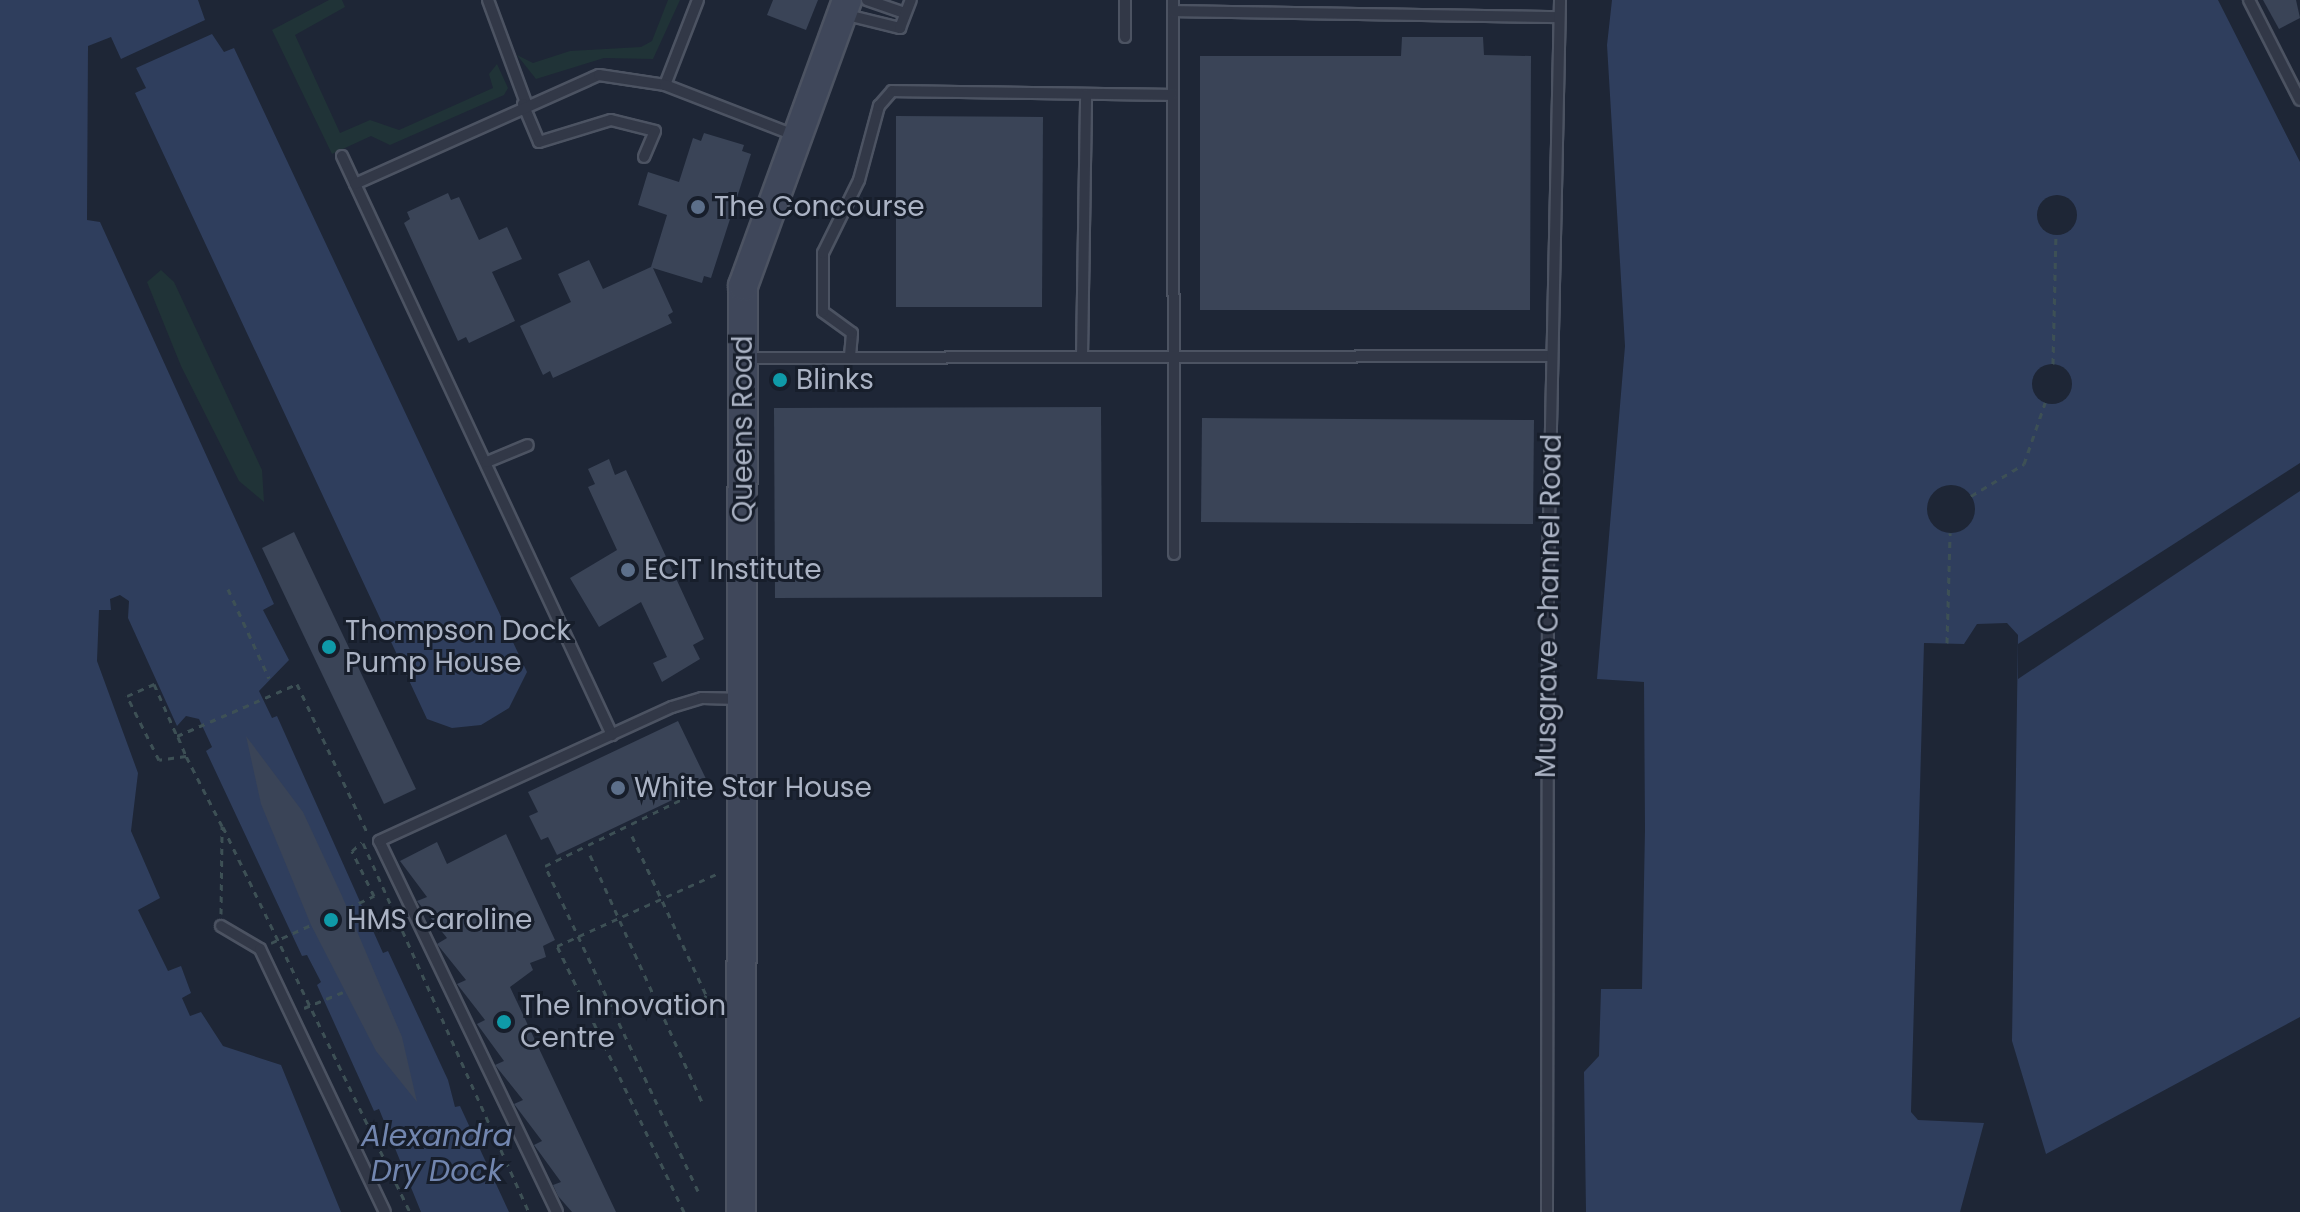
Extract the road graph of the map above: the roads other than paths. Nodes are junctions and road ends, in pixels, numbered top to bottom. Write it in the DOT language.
graph roads {
  1 [pos="488,0"];
  2 [pos="698,0"];
  3 [pos="867,0"];
  4 [pos="911,0"];
  5 [pos="1125,0"];
  6 [pos="1560,0"];
  7 [pos="2249,0"];
  8 [pos="1173,6"];
  9 [pos="844,7"];
  10 [pos="904,13"];
  11 [pos="1559,17"];
  12 [pos="1125,37"];
  13 [pos="665,85"];
  14 [pos="1086,94"];
  15 [pos="1172,95"];
  16 [pos="2300,100"];
  17 [pos="524,104"];
  18 [pos="796,136"];
  19 [pos="342,156"];
  20 [pos="644,157"];
  21 [pos="355,184"];
  22 [pos="850,356"];
  23 [pos="1551,356"];
  24 [pos="1082,357"];
  25 [pos="745,358"];
  26 [pos="1174,358"];
  27 [pos="528,445"];
  28 [pos="487,462"];
  29 [pos="1174,554"];
  30 [pos="742,699"];
  31 [pos="612,735"];
  32 [pos="221,926"];
  33 [pos="385,1212"];
  34 [pos="557,1212"];
  35 [pos="741,1212"];
  36 [pos="1547,1212"];
  1 -- 17 [label="lane"];
  2 -- 13 [label="lane"];
  3 -- 10 [label="lane"];
  4 -- 10 [label="lane"];
  5 -- 12 [label="lane"];
  6 -- 11 [label="lane, Musgrave Channel Road"];
  7 -- 16 [label="lane"];
  8 -- 11 [label="lane"];
  8 -- 15 [label="lane"];
  9 -- 10 [label="lane"];
  9 -- 18 [label="street, Queens Road"];
  11 -- 23 [label="lane, Musgrave Channel Road"];
  13 -- 17 [label="lane"];
  13 -- 18 [label="lane"];
  14 -- 15 [label="lane"];
  14 -- 22 [label="lane"];
  14 -- 24 [label="lane"];
  15 -- 26 [label="lane"];
  17 -- 20 [label="lane"];
  17 -- 21 [label="lane"];
  18 -- 25 [label="street, Queens Road"];
  19 -- 21 [label="lane"];
  21 -- 28 [label="lane"];
  22 -- 24 [label="lane"];
  22 -- 25 [label="lane"];
  23 -- 26 [label="lane"];
  23 -- 36 [label="lane, Musgrave Channel Road"];
  24 -- 26 [label="lane"];
  25 -- 30 [label="street, Queens Road"];
  26 -- 29 [label="lane"];
  27 -- 28 [label="lane"];
  28 -- 31 [label="lane"];
  30 -- 31 [label="lane"];
  30 -- 35 [label="street, Queens Road"];
  31 -- 34 [label="lane"];
  32 -- 33 [label="lane"];
}
